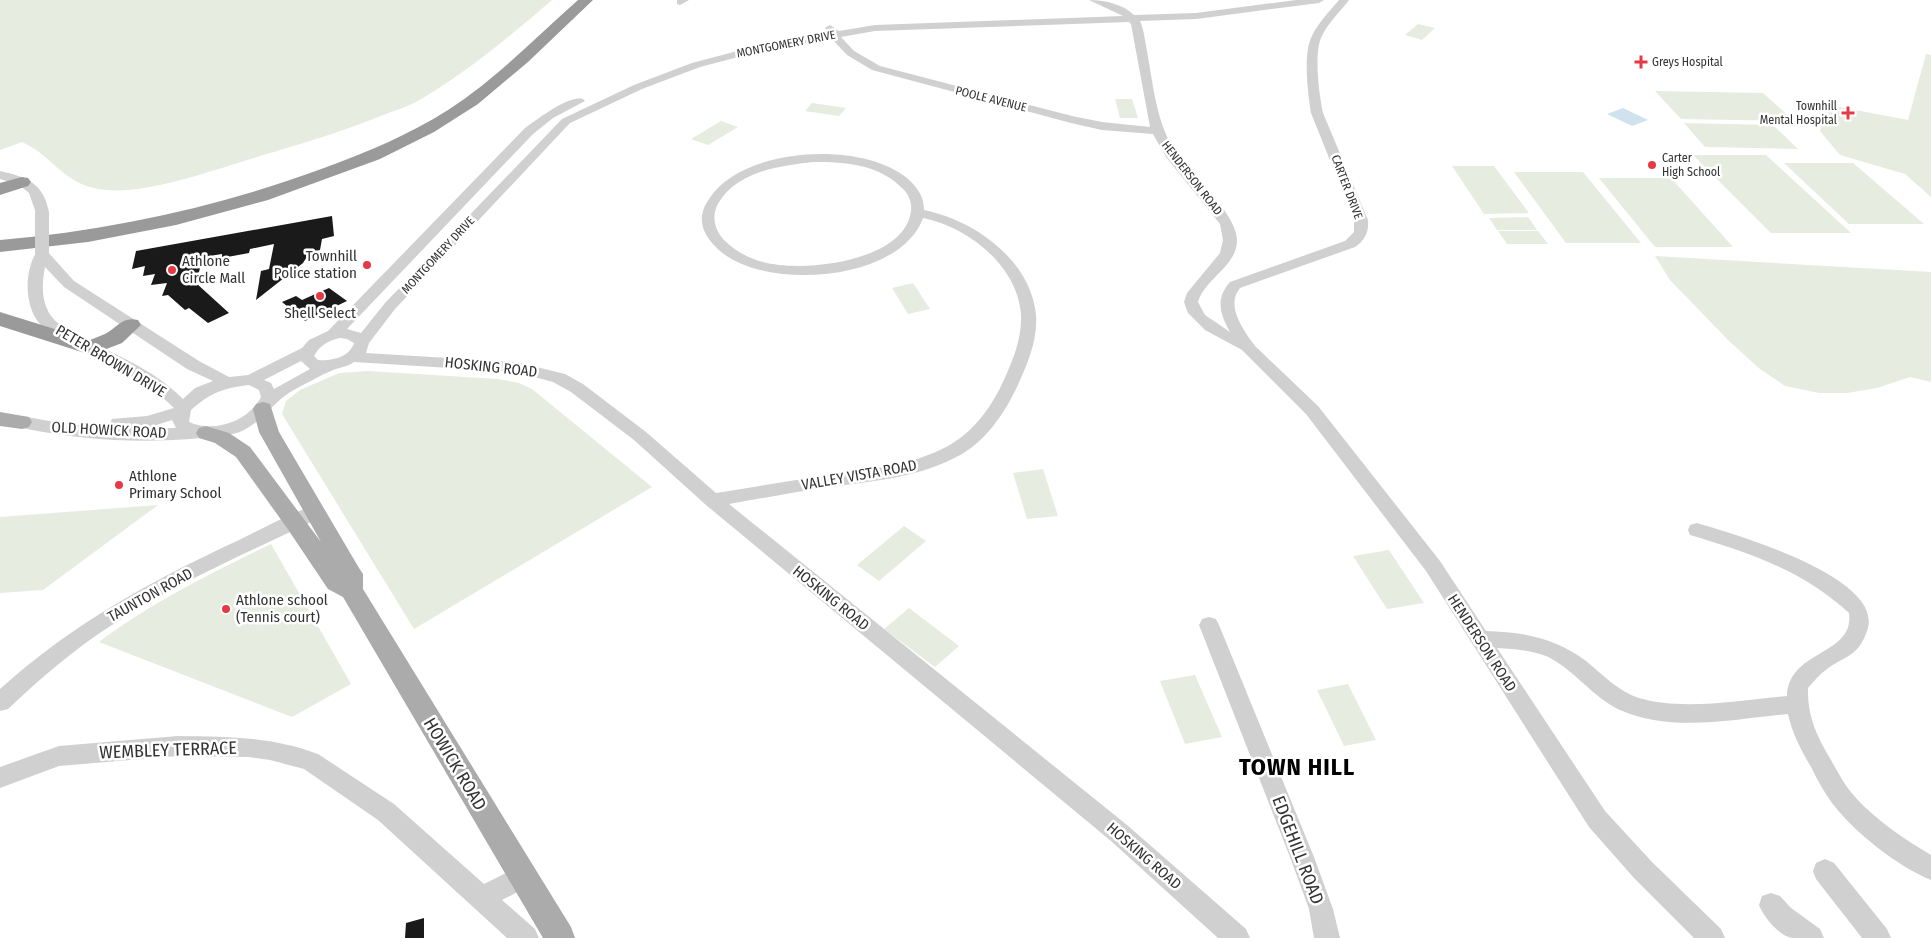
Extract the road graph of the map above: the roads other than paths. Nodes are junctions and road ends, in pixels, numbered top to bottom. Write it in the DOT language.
graph roads {
  1 [pos="569,0"];
  2 [pos="586,0"];
  3 [pos="1094,0"];
  4 [pos="1272,0"];
  5 [pos="1319,0"];
  6 [pos="1338,2"];
  7 [pos="1230,9"];
  8 [pos="1129,16"];
  9 [pos="830,33"];
  10 [pos="658,68"];
  11 [pos="638,81"];
  12 [pos="623,82"];
  13 [pos="592,96"];
  14 [pos="1156,131"];
  15 [pos="0,175"];
  16 [pos="22,182"];
  17 [pos="0,189"];
  18 [pos="918,213"];
  19 [pos="0,235"];
  20 [pos="0,246"];
  21 [pos="42,254"];
  22 [pos="396,270"];
  23 [pos="422,273"];
  24 [pos="0,319"];
  25 [pos="1230,320"];
  26 [pos="1203,321"];
  27 [pos="130,325"];
  28 [pos="333,335"];
  29 [pos="91,348"];
  30 [pos="359,348"];
  31 [pos="1250,349"];
  32 [pos="307,352"];
  33 [pos="330,366"];
  34 [pos="251,380"];
  35 [pos="227,382"];
  36 [pos="265,406"];
  37 [pos="182,410"];
  38 [pos="0,419"];
  39 [pos="22,422"];
  40 [pos="201,433"];
  41 [pos="712,500"];
  42 [pos="316,512"];
  43 [pos="295,522"];
  44 [pos="1697,530"];
  45 [pos="351,590"];
  46 [pos="1209,625"];
  47 [pos="1480,639"];
  48 [pos="0,702"];
  49 [pos="1796,704"];
  50 [pos="0,778"];
  51 [pos="1931,868"];
  52 [pos="1825,871"];
  53 [pos="524,876"];
  54 [pos="481,898"];
  55 [pos="1771,905"];
  56 [pos="526,938"];
  57 [pos="560,938"];
  58 [pos="1237,938"];
  59 [pos="1326,938"];
  60 [pos="1712,938"];
  61 [pos="1811,938"];
  62 [pos="1878,938"];
  1 -- 19 [label="highway"];
  2 -- 20 [label="highway"];
  3 -- 8 [label="street"];
  4 -- 7 [label="street, MONTGOMERY DRIVE"];
  5 -- 7 [label="street, MONTGOMERY DRIVE"];
  6 -- 25 [label="street, CARTER DRIVE"];
  7 -- 8 [label="street, MONTGOMERY DRIVE"];
  8 -- 9 [label="street, MONTGOMERY DRIVE"];
  8 -- 14 [label="street, HENDERSON ROAD"];
  9 -- 10 [label="street, MONTGOMERY DRIVE"];
  9 -- 11 [label="street, MONTGOMERY DRIVE"];
  9 -- 14 [label="street, POOLE AVENUE"];
  11 -- 12 [label="street"];
  11 -- 23 [label="street, MONTGOMERY DRIVE"];
  13 -- 22 [label="street, MONTGOMERY DRIVE"];
  14 -- 26 [label="street, HENDERSON ROAD"];
  15 -- 16 [label="street, PETER BROWN DRIVE"];
  16 -- 17 [label="highway"];
  16 -- 21 [label="street, PETER BROWN DRIVE, bridge"];
  18 -- 18 [label="street"];
  18 -- 41 [label="street, VALLEY VISTA ROAD"];
  21 -- 27 [label="street"];
  21 -- 29 [label="street, PETER BROWN DRIVE"];
  22 -- 23 [label="street"];
  22 -- 28 [label="street, MONTGOMERY DRIVE"];
  23 -- 30 [label="street, MONTGOMERY DRIVE"];
  24 -- 29 [label="highway"];
  25 -- 26 [label="street"];
  25 -- 31 [label="street, HENDERSON ROAD"];
  26 -- 31 [label="street, HENDERSON ROAD"];
  27 -- 29 [label="highway"];
  27 -- 35 [label="street"];
  28 -- 30 [label="street"];
  28 -- 32 [label="street, MONTGOMERY DRIVE"];
  29 -- 37 [label="street, PETER BROWN DRIVE"];
  30 -- 33 [label="street"];
  30 -- 41 [label="street, HOSKING ROAD"];
  31 -- 47 [label="street, HENDERSON ROAD"];
  32 -- 33 [label="street"];
  32 -- 34 [label="street"];
  33 -- 36 [label="street"];
  34 -- 35 [label="street"];
  34 -- 36 [label="street"];
  35 -- 37 [label="street"];
  36 -- 40 [label="street, OLD HOWICK ROAD"];
  36 -- 42 [label="main road, HOWICK ROAD"];
  37 -- 39 [label="street, OLD HOWICK ROAD"];
  37 -- 40 [label="street, PETER BROWN DRIVE"];
  38 -- 39 [label="main road, OLD HOWICK ROAD"];
  39 -- 40 [label="street, OLD HOWICK ROAD"];
  40 -- 43 [label="main road, HOWICK ROAD"];
  41 -- 58 [label="street, HOSKING ROAD"];
  42 -- 43 [label="street, TAUNTON ROAD"];
  42 -- 45 [label="main road, HOWICK ROAD"];
  43 -- 45 [label="main road, HOWICK ROAD"];
  43 -- 48 [label="street, TAUNTON ROAD"];
  44 -- 49 [label="street"];
  45 -- 53 [label="main road, HOWICK ROAD"];
  46 -- 59 [label="street, EDGEHILL ROAD"];
  47 -- 49 [label="street"];
  47 -- 60 [label="street, HENDERSON ROAD"];
  49 -- 51 [label="street"];
  50 -- 54 [label="street, WEMBLEY TERRACE"];
  52 -- 62 [label="street"];
  53 -- 54 [label="street"];
  53 -- 57 [label="main road, HOWICK ROAD"];
  54 -- 56 [label="street, WEMBLEY TERRACE"];
  55 -- 61 [label="street"];
}
